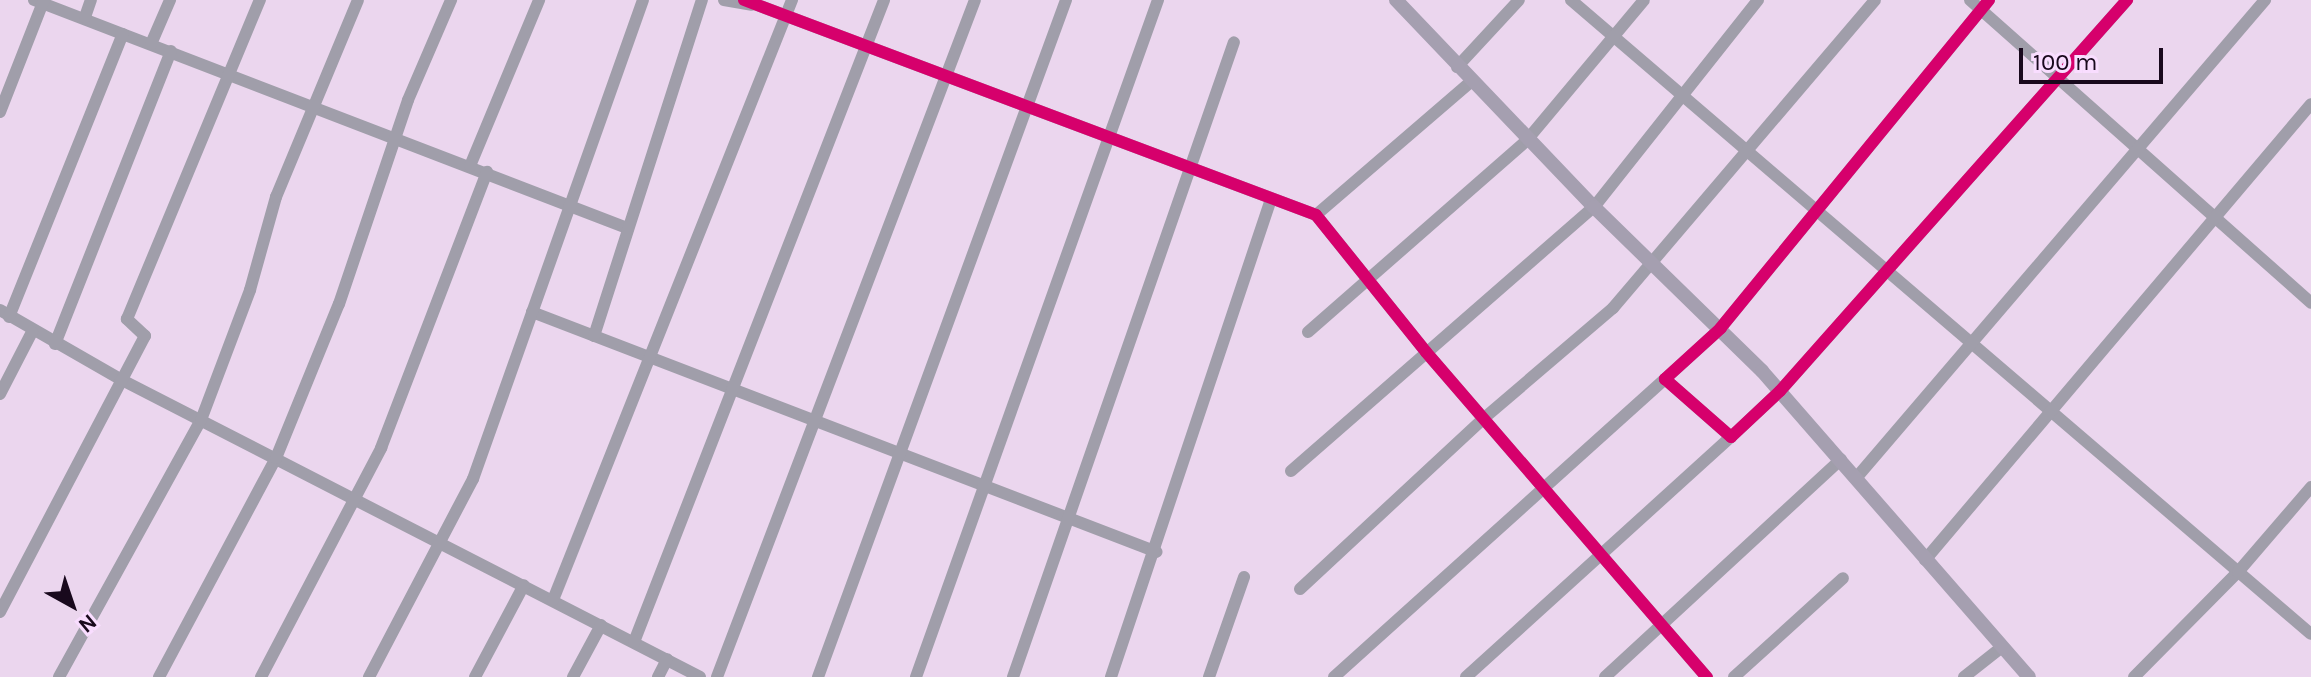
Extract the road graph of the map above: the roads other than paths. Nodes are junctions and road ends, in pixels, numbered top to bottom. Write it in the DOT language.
graph roads {
  1 [pos="91,0"];
  2 [pos="170,0"];
  3 [pos="260,0"];
  4 [pos="358,0"];
  5 [pos="451,0"];
  6 [pos="539,0"];
  7 [pos="643,0"];
  8 [pos="702,0"];
  9 [pos="724,0"];
  10 [pos="792,0"];
  11 [pos="884,0"];
  12 [pos="975,0"];
  13 [pos="1066,0"];
  14 [pos="1158,0"];
  15 [pos="1397,0"];
  16 [pos="1519,0"];
  17 [pos="1571,0"];
  18 [pos="1644,0"];
  19 [pos="1758,0"];
  20 [pos="1875,0"];
  21 [pos="1970,0"];
  22 [pos="2127,0"];
  23 [pos="2265,0"];
  24 [pos="40,1"];
  25 [pos="748,2"];
  26 [pos="1985,5"];
  27 [pos="785,16"];
  28 [pos="85,17"];
  29 [pos="123,34"];
  30 [pos="1614,36"];
  31 [pos="1234,42"];
  32 [pos="151,44"];
  33 [pos="866,47"];
  34 [pos="171,51"];
  35 [pos="1457,67"];
  36 [pos="228,73"];
  37 [pos="946,78"];
  38 [pos="2058,78"];
  39 [pos="1472,81"];
  40 [pos="1683,95"];
  41 [pos="2311,104"];
  42 [pos="314,105"];
  43 [pos="1027,109"];
  44 [pos="0,112"];
  45 [pos="398,137"];
  46 [pos="1109,140"];
  47 [pos="1527,140"];
  48 [pos="1747,148"];
  49 [pos="2138,149"];
  50 [pos="470,166"];
  51 [pos="1190,171"];
  52 [pos="487,172"];
  53 [pos="1271,199"];
  54 [pos="569,206"];
  55 [pos="1594,207"];
  56 [pos="1819,208"];
  57 [pos="1316,215"];
  58 [pos="2215,217"];
  59 [pos="627,228"];
  60 [pos="1654,265"];
  61 [pos="1888,269"];
  62 [pos="1371,279"];
  63 [pos="2311,303"];
  64 [pos="532,312"];
  65 [pos="5,313"];
  66 [pos="1721,328"];
  67 [pos="32,332"];
  68 [pos="1308,332"];
  69 [pos="594,336"];
  70 [pos="1972,342"];
  71 [pos="55,344"];
  72 [pos="1426,352"];
  73 [pos="649,357"];
  74 [pos="120,379"];
  75 [pos="1665,379"];
  76 [pos="732,389"];
  77 [pos="1780,391"];
  78 [pos="0,394"];
  79 [pos="2051,411"];
  80 [pos="1483,419"];
  81 [pos="201,420"];
  82 [pos="818,422"];
  83 [pos="1731,437"];
  84 [pos="901,454"];
  85 [pos="276,458"];
  86 [pos="1841,459"];
  87 [pos="1291,471"];
  88 [pos="1857,477"];
  89 [pos="987,487"];
  90 [pos="1544,487"];
  91 [pos="2311,487"];
  92 [pos="355,499"];
  93 [pos="1071,519"];
  94 [pos="440,542"];
  95 [pos="1157,552"];
  96 [pos="1601,552"];
  97 [pos="1925,560"];
  98 [pos="2238,572"];
  99 [pos="1244,577"];
  100 [pos="1843,578"];
  101 [pos="524,585"];
  102 [pos="1300,589"];
  103 [pos="553,600"];
  104 [pos="0,612"];
  105 [pos="1663,623"];
  106 [pos="601,625"];
  107 [pos="2311,634"];
  108 [pos="634,642"];
  109 [pos="2002,647"];
  110 [pos="667,659"];
  111 [pos="59,677"];
  112 [pos="159,677"];
  113 [pos="261,677"];
  114 [pos="369,677"];
  115 [pos="475,677"];
  116 [pos="573,677"];
  117 [pos="658,677"];
  118 [pos="700,677"];
  119 [pos="717,677"];
  120 [pos="818,677"];
  121 [pos="916,677"];
  122 [pos="1013,677"];
  123 [pos="1111,677"];
  124 [pos="1209,677"];
  125 [pos="1334,677"];
  126 [pos="1466,677"];
  127 [pos="1605,677"];
  128 [pos="1707,677"];
  129 [pos="1734,677"];
  130 [pos="1964,677"];
  131 [pos="2029,677"];
  132 [pos="2134,677"];
  1 -- 28 [label="street"];
  2 -- 32 [label="street"];
  3 -- 36 [label="street"];
  4 -- 42 [label="street"];
  5 -- 45 [label="street"];
  6 -- 50 [label="street"];
  7 -- 54 [label="street"];
  8 -- 59 [label="street"];
  9 -- 25 [label="street"];
  10 -- 27 [label="street"];
  11 -- 33 [label="street"];
  12 -- 37 [label="street"];
  13 -- 43 [label="street"];
  14 -- 46 [label="street"];
  15 -- 35 [label="main road"];
  16 -- 35 [label="street"];
  17 -- 30 [label="street"];
  18 -- 30 [label="street"];
  19 -- 40 [label="street"];
  20 -- 48 [label="street"];
  21 -- 26 [label="street"];
  22 -- 38 [label="street"];
  23 -- 49 [label="street"];
  24 -- 28 [label="street"];
  24 -- 44 [label="street"];
  25 -- 27 [label="street"];
  26 -- 38 [label="street"];
  26 -- 56 [label="street"];
  27 -- 33 [label="street"];
  27 -- 73 [label="street"];
  28 -- 29 [label="street"];
  29 -- 32 [label="street"];
  29 -- 65 [label="street"];
  30 -- 40 [label="street"];
  30 -- 47 [label="street"];
  31 -- 51 [label="street"];
  32 -- 34 [label="street"];
  33 -- 37 [label="street"];
  33 -- 76 [label="street"];
  34 -- 36 [label="street"];
  34 -- 71 [label="street"];
  35 -- 39 [label="main road"];
  36 -- 42 [label="street"];
  36 -- 74 [label="street"];
  37 -- 43 [label="street"];
  37 -- 82 [label="street"];
  38 -- 49 [label="street"];
  38 -- 61 [label="street"];
  39 -- 47 [label="main road"];
  39 -- 57 [label="street"];
  40 -- 48 [label="street"];
  40 -- 55 [label="street"];
  41 -- 58 [label="street"];
  42 -- 45 [label="street"];
  42 -- 81 [label="street"];
  43 -- 46 [label="street"];
  43 -- 84 [label="street"];
  45 -- 50 [label="street"];
  45 -- 85 [label="street"];
  46 -- 51 [label="street"];
  46 -- 89 [label="street"];
  47 -- 55 [label="main road"];
  47 -- 62 [label="street"];
  48 -- 56 [label="street"];
  48 -- 60 [label="street"];
  49 -- 58 [label="street"];
  49 -- 70 [label="street"];
  50 -- 52 [label="street"];
  51 -- 53 [label="street"];
  51 -- 93 [label="street"];
  52 -- 54 [label="street"];
  52 -- 92 [label="street"];
  53 -- 57 [label="street"];
  53 -- 95 [label="street"];
  54 -- 59 [label="street"];
  54 -- 64 [label="street"];
  55 -- 60 [label="main road"];
  55 -- 72 [label="street"];
  56 -- 61 [label="street"];
  56 -- 66 [label="street"];
  57 -- 62 [label="street"];
  58 -- 63 [label="street"];
  58 -- 79 [label="street"];
  59 -- 69 [label="street"];
  60 -- 66 [label="main road"];
  60 -- 80 [label="street"];
  61 -- 70 [label="street"];
  61 -- 77 [label="street"];
  62 -- 68 [label="street"];
  62 -- 72 [label="street"];
  64 -- 69 [label="street"];
  64 -- 94 [label="street"];
  65 -- 67 [label="street"];
  66 -- 75 [label="street"];
  66 -- 77 [label="main road"];
  67 -- 71 [label="street"];
  67 -- 78 [label="street"];
  69 -- 73 [label="street"];
  70 -- 79 [label="street"];
  70 -- 88 [label="street"];
  71 -- 74 [label="street"];
  72 -- 80 [label="street"];
  72 -- 87 [label="street"];
  73 -- 76 [label="street"];
  73 -- 103 [label="street"];
  74 -- 81 [label="street"];
  74 -- 104 [label="street"];
  75 -- 83 [label="street"];
  75 -- 90 [label="street"];
  76 -- 82 [label="street"];
  76 -- 108 [label="street"];
  77 -- 83 [label="street"];
  77 -- 86 [label="main road"];
  79 -- 97 [label="street"];
  79 -- 98 [label="street"];
  80 -- 90 [label="street"];
  80 -- 102 [label="street"];
  81 -- 85 [label="street"];
  81 -- 111 [label="street"];
  82 -- 84 [label="street"];
  82 -- 119 [label="street"];
  83 -- 96 [label="street"];
  84 -- 89 [label="street"];
  84 -- 120 [label="street"];
  85 -- 92 [label="street"];
  85 -- 112 [label="street"];
  86 -- 88 [label="main road"];
  86 -- 105 [label="street"];
  88 -- 97 [label="main road"];
  89 -- 93 [label="street"];
  89 -- 121 [label="street"];
  90 -- 96 [label="street"];
  90 -- 125 [label="street"];
  91 -- 98 [label="street"];
  92 -- 94 [label="street"];
  92 -- 113 [label="street"];
  93 -- 95 [label="street"];
  93 -- 122 [label="street"];
  94 -- 101 [label="street"];
  94 -- 114 [label="street"];
  95 -- 123 [label="street"];
  96 -- 105 [label="street"];
  96 -- 126 [label="street"];
  97 -- 109 [label="main road"];
  98 -- 107 [label="street"];
  98 -- 132 [label="street"];
  99 -- 124 [label="street"];
  100 -- 129 [label="street"];
  101 -- 103 [label="street"];
  101 -- 115 [label="street"];
  103 -- 106 [label="street"];
  105 -- 127 [label="street"];
  105 -- 128 [label="street"];
  106 -- 108 [label="street"];
  106 -- 116 [label="street"];
  108 -- 110 [label="street"];
  109 -- 130 [label="street"];
  109 -- 131 [label="main road"];
  110 -- 117 [label="street"];
  110 -- 118 [label="street"];
}
